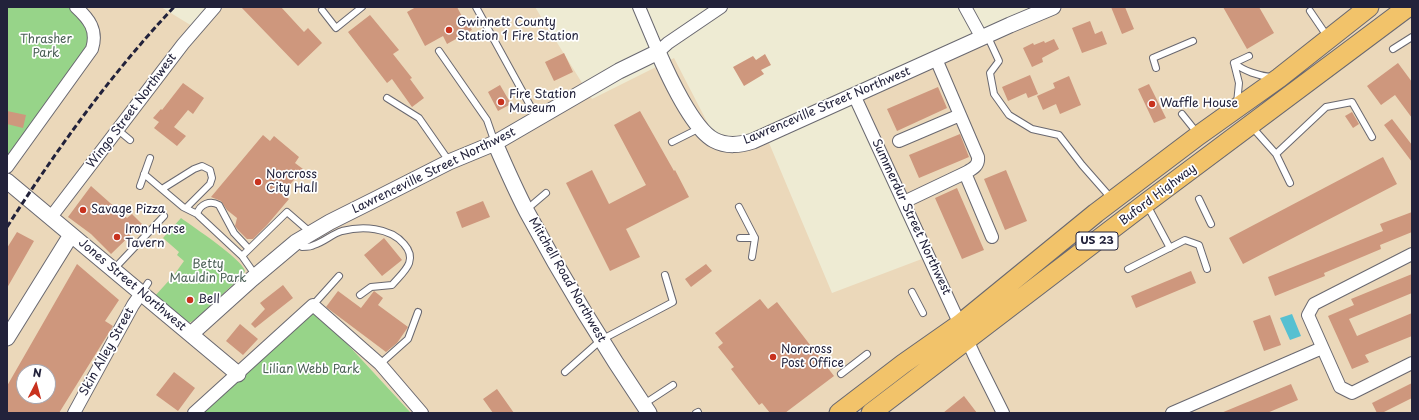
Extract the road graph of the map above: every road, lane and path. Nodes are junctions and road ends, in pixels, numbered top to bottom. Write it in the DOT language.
graph roads {
  1 [pos="76,7"];
  2 [pos="215,7"];
  3 [pos="362,7"];
  4 [pos="476,7"];
  5 [pos="639,7"];
  6 [pos="721,7"];
  7 [pos="965,7"];
  8 [pos="1053,7"];
  9 [pos="1369,7"];
  10 [pos="1408,7"];
  11 [pos="322,10"];
  12 [pos="1310,11"];
  13 [pos="1412,13"];
  14 [pos="984,37"];
  15 [pos="1412,37"];
  16 [pos="1328,38"];
  17 [pos="1192,41"];
  18 [pos="1393,50"];
  19 [pos="439,51"];
  20 [pos="658,52"];
  21 [pos="1248,56"];
  22 [pos="936,59"];
  23 [pos="1234,63"];
  24 [pos="1156,68"];
  25 [pos="1279,78"];
  26 [pos="854,95"];
  27 [pos="1255,96"];
  28 [pos="387,98"];
  29 [pos="1237,108"];
  30 [pos="1267,112"];
  31 [pos="1182,114"];
  32 [pos="960,116"];
  33 [pos="537,119"];
  34 [pos="1250,125"];
  35 [pos="700,128"];
  36 [pos="118,130"];
  37 [pos="1199,135"];
  38 [pos="1372,137"];
  39 [pos="130,140"];
  40 [pos="899,141"];
  41 [pos="672,142"];
  42 [pos="495,143"];
  43 [pos="1276,154"];
  44 [pos="150,158"];
  45 [pos="449,162"];
  46 [pos="7,167"];
  47 [pos="965,173"];
  48 [pos="144,174"];
  49 [pos="7,180"];
  50 [pos="1290,183"];
  51 [pos="140,186"];
  52 [pos="162,189"];
  53 [pos="546,193"];
  54 [pos="1199,199"];
  55 [pos="1114,201"];
  56 [pos="904,202"];
  57 [pos="1146,203"];
  58 [pos="739,207"];
  59 [pos="186,208"];
  60 [pos="526,210"];
  61 [pos="197,214"];
  62 [pos="164,216"];
  63 [pos="51,217"];
  64 [pos="1211,224"];
  65 [pos="311,233"];
  66 [pos="71,235"];
  67 [pos="992,237"];
  68 [pos="740,238"];
  69 [pos="755,238"];
  70 [pos="296,242"];
  71 [pos="1170,248"];
  72 [pos="249,250"];
  73 [pos="1412,254"];
  74 [pos="242,256"];
  75 [pos="752,257"];
  76 [pos="114,269"];
  77 [pos="1128,269"];
  78 [pos="1207,270"];
  79 [pos="665,275"];
  80 [pos="256,276"];
  81 [pos="339,276"];
  82 [pos="145,287"];
  83 [pos="912,292"];
  84 [pos="360,295"];
  85 [pos="313,305"];
  86 [pos="418,312"];
  87 [pos="923,313"];
  88 [pos="964,332"];
  89 [pos="191,334"];
  90 [pos="7,338"];
  91 [pos="601,340"];
  92 [pos="1322,348"];
  93 [pos="867,354"];
  94 [pos="1412,363"];
  95 [pos="380,364"];
  96 [pos="565,372"];
  97 [pos="238,374"];
  98 [pos="841,374"];
  99 [pos="673,385"];
  100 [pos="646,409"];
  101 [pos="74,413"];
  102 [pos="194,413"];
  103 [pos="422,413"];
  104 [pos="839,413"];
  105 [pos="871,413"];
  106 [pos="1003,413"];
  107 [pos="1172,413"];
  1 -- 46 [label="street"];
  2 -- 36 [label="street, Wingo Street Northwest"];
  3 -- 11 [label="lane"];
  4 -- 33 [label="lane"];
  5 -- 20 [label="street"];
  6 -- 20 [label="street"];
  7 -- 14 [label="street"];
  8 -- 14 [label="street, Lawrenceville Street Northwest"];
  9 -- 16 [label="main road, Buford Highway / US 23"];
  10 -- 13 [label="lane"];
  10 -- 30 [label="main road, Buford Highway / US 23"];
  12 -- 16 [label="lane"];
  14 -- 22 [label="street, Lawrenceville Street Northwest"];
  14 -- 55 [label="lane"];
  15 -- 18 [label="lane"];
  16 -- 25 [label="main road, Buford Highway / US 23"];
  17 -- 24 [label="lane"];
  19 -- 42 [label="lane"];
  20 -- 33 [label="street, Lawrenceville Street Northwest"];
  20 -- 35 [label="street, Lawrenceville Street Northwest"];
  21 -- 23 [label="lane"];
  22 -- 26 [label="street, Lawrenceville Street Northwest"];
  22 -- 32 [label="street"];
  23 -- 25 [label="lane"];
  23 -- 29 [label="lane"];
  25 -- 27 [label="main road, Buford Highway / US 23"];
  26 -- 35 [label="street, Lawrenceville Street Northwest"];
  26 -- 56 [label="street, Summerdur Street Northwest"];
  27 -- 29 [label="main road, Buford Highway / US 23"];
  27 -- 30 [label="main road"];
  28 -- 45 [label="lane"];
  29 -- 37 [label="main road, Buford Highway / US 23"];
  30 -- 34 [label="main road, Buford Highway / US 23"];
  31 -- 37 [label="lane"];
  32 -- 40 [label="street"];
  32 -- 47 [label="street"];
  33 -- 42 [label="street, Lawrenceville Street Northwest"];
  34 -- 43 [label="lane"];
  34 -- 57 [label="main road, Buford Highway / US 23"];
  35 -- 41 [label="lane"];
  36 -- 39 [label="lane"];
  36 -- 63 [label="street, Wingo Street Northwest"];
  37 -- 55 [label="main road, Buford Highway / US 23"];
  38 -- 43 [label="lane"];
  42 -- 45 [label="street, Lawrenceville Street Northwest"];
  42 -- 60 [label="street, Mitchell Road Northwest"];
  43 -- 50 [label="lane"];
  44 -- 48 [label="lane"];
  45 -- 65 [label="street, Lawrenceville Street Northwest"];
  47 -- 56 [label="street"];
  47 -- 67 [label="street"];
  48 -- 51 [label="lane"];
  48 -- 52 [label="lane"];
  49 -- 63 [label="street, Jones Street Northwest"];
  52 -- 59 [label="lane"];
  52 -- 59 [label="lane"];
  53 -- 60 [label="lane"];
  54 -- 64 [label="lane"];
  55 -- 88 [label="main road, Buford Highway / US 23"];
  56 -- 88 [label="street, Summerdur Street Northwest"];
  57 -- 71 [label="lane"];
  57 -- 88 [label="main road, Buford Highway / US 23"];
  58 -- 69 [label="lane"];
  59 -- 61 [label="lane"];
  60 -- 91 [label="street, Mitchell Road Northwest"];
  61 -- 72 [label="lane"];
  61 -- 74 [label="lane"];
  62 -- 76 [label="lane"];
  63 -- 66 [label="street, Jones Street Northwest"];
  65 -- 70 [label="street, Lawrenceville Street Northwest"];
  65 -- 72 [label="lane"];
  66 -- 76 [label="street, Jones Street Northwest"];
  66 -- 90 [label="street"];
  68 -- 69 [label="lane"];
  69 -- 75 [label="lane"];
  70 -- 80 [label="street, Lawrenceville Street Northwest"];
  70 -- 84 [label="lane"];
  71 -- 77 [label="lane"];
  71 -- 78 [label="lane"];
  72 -- 74 [label="lane"];
  73 -- 92 [label="street"];
  74 -- 80 [label="lane"];
  76 -- 82 [label="street, Jones Street Northwest"];
  79 -- 91 [label="lane"];
  80 -- 89 [label="street, Lawrenceville Street Northwest"];
  81 -- 85 [label="lane"];
  82 -- 89 [label="street, Jones Street Northwest"];
  82 -- 101 [label="street, Skin Alley Street"];
  83 -- 87 [label="lane"];
  85 -- 95 [label="street"];
  85 -- 97 [label="street"];
  86 -- 95 [label="lane"];
  88 -- 104 [label="main road, Buford Highway / US 23"];
  88 -- 105 [label="main road, Buford Highway / US 23"];
  88 -- 106 [label="street, Summerdur Street Northwest"];
  89 -- 97 [label="street, Jones Street Northwest"];
  91 -- 96 [label="lane"];
  91 -- 100 [label="street, Mitchell Road Northwest"];
  92 -- 94 [label="street"];
  92 -- 107 [label="street"];
  93 -- 98 [label="lane"];
  95 -- 103 [label="street"];
  97 -- 102 [label="street"];
  99 -- 100 [label="lane"];
}
